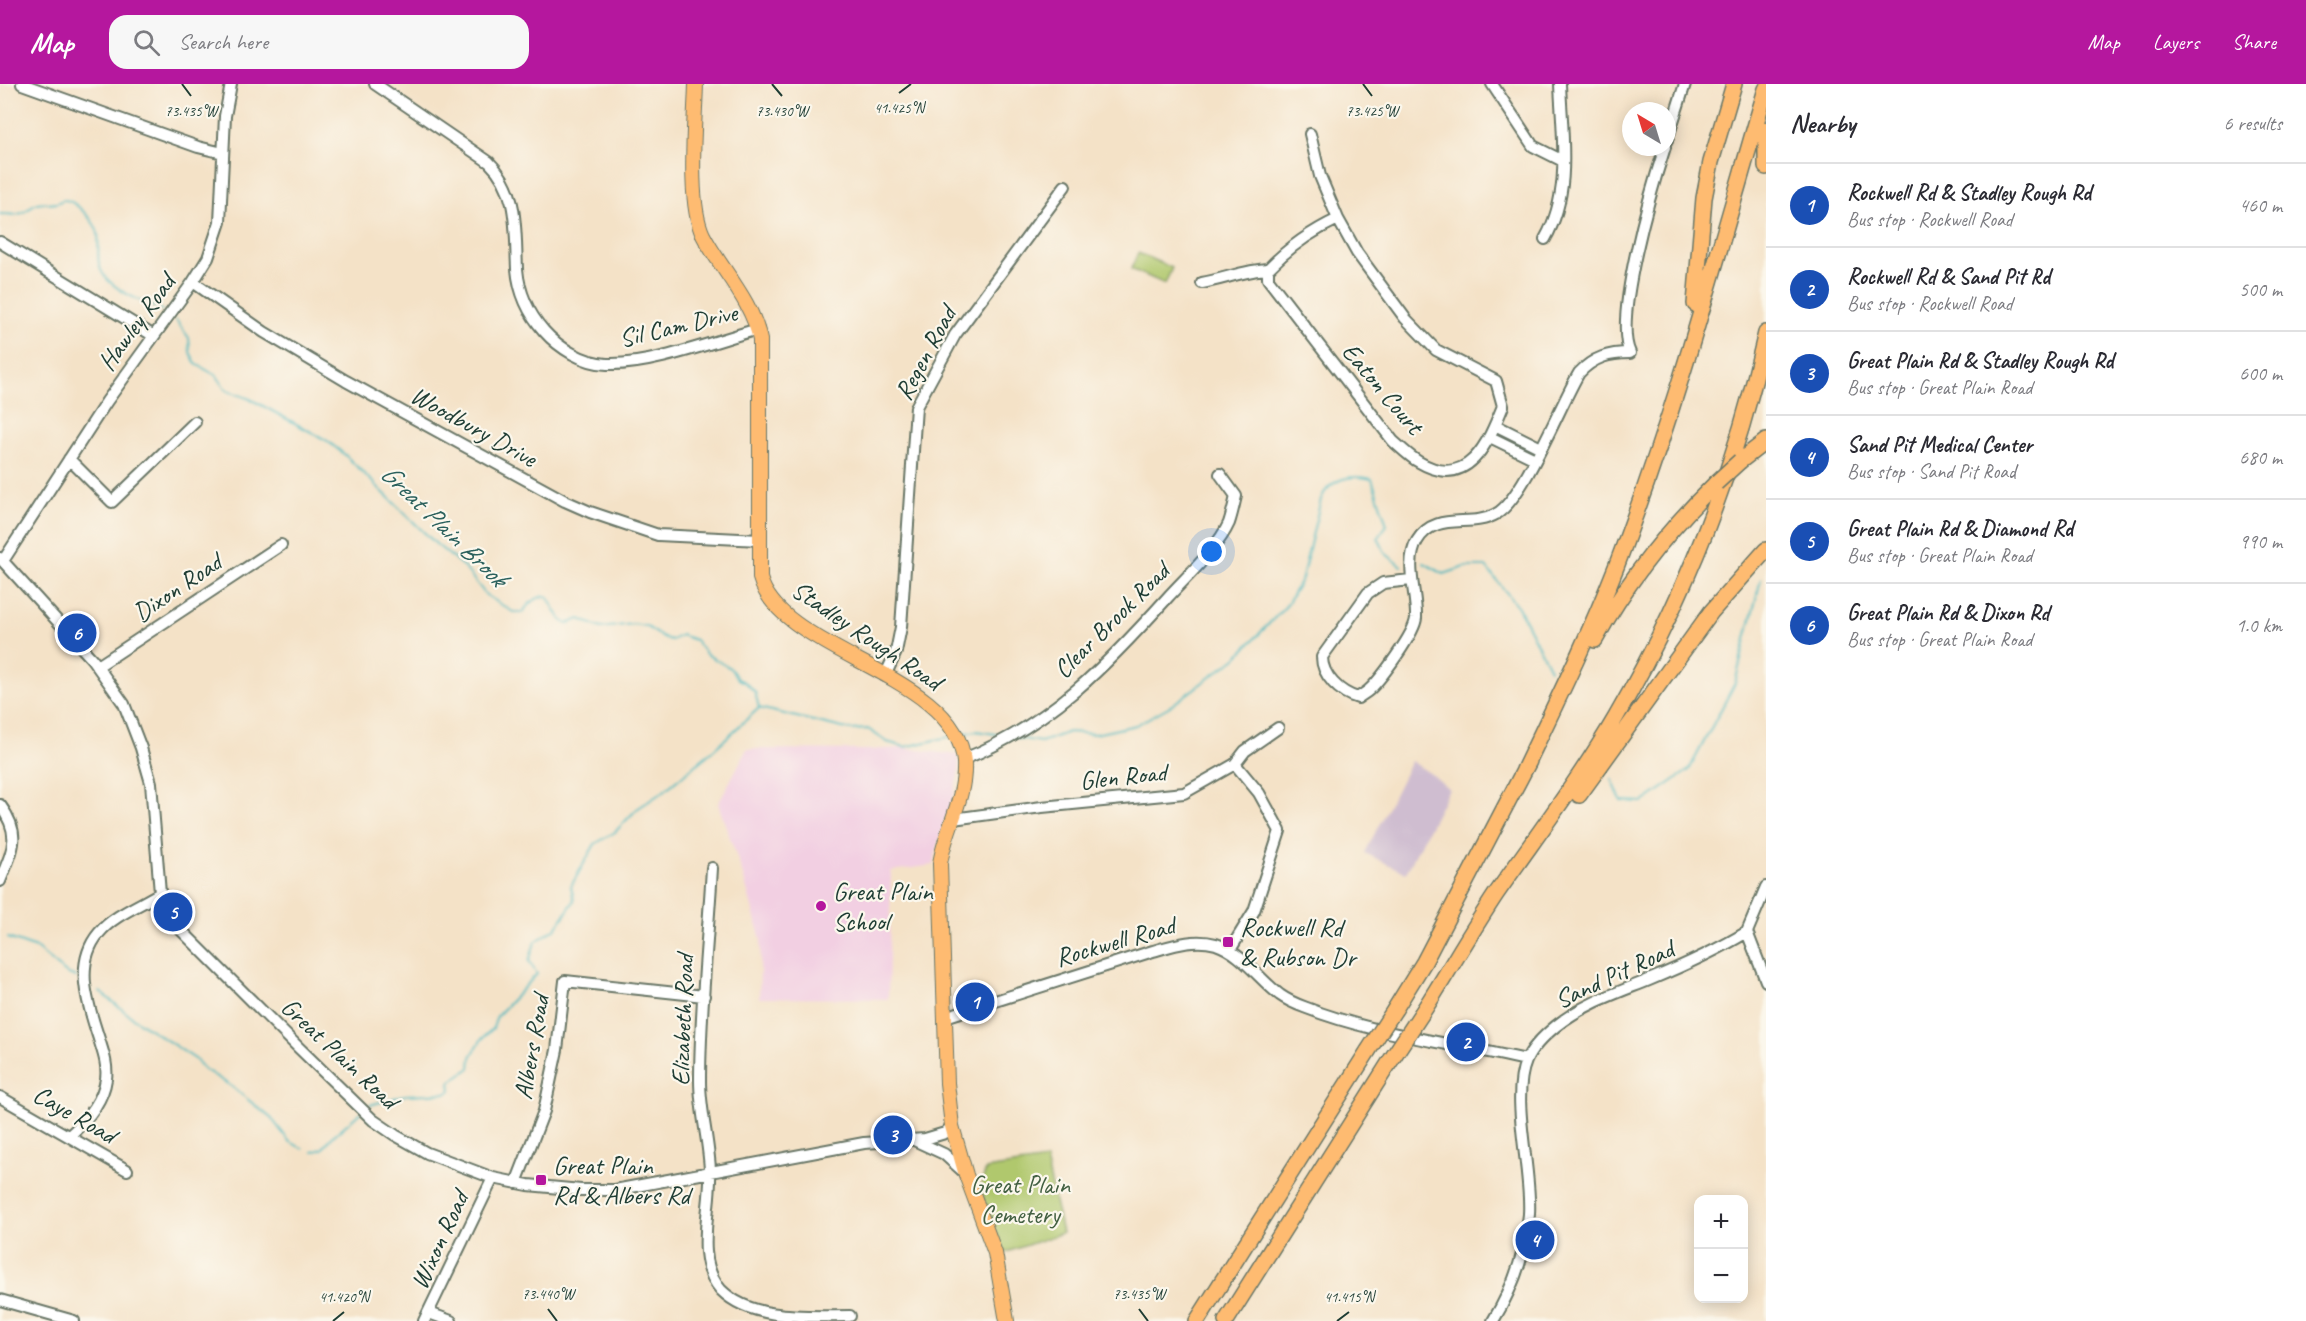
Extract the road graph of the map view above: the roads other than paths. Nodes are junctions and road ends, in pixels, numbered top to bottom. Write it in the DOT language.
graph roads {
  1 [pos="22,84"];
  2 [pos="231,84"];
  3 [pos="375,84"];
  4 [pos="696,84"];
  5 [pos="1492,84"];
  6 [pos="1560,84"];
  7 [pos="1685,84"];
  8 [pos="1734,84"];
  9 [pos="1766,89"];
  10 [pos="1676,112"];
  11 [pos="1766,130"];
  12 [pos="1310,134"];
  13 [pos="223,153"];
  14 [pos="1662,156"];
  15 [pos="1563,161"];
  16 [pos="1766,167"];
  17 [pos="1065,186"];
  18 [pos="1338,219"];
  19 [pos="1545,239"];
  20 [pos="0,242"];
  21 [pos="1268,269"];
  22 [pos="193,282"];
  23 [pos="1202,283"];
  24 [pos="758,329"];
  25 [pos="1766,333"];
  26 [pos="154,336"];
  27 [pos="195,423"];
  28 [pos="1496,425"];
  29 [pos="1490,437"];
  30 [pos="1662,439"];
  31 [pos="1766,441"];
  32 [pos="1541,448"];
  33 [pos="69,459"];
  34 [pos="1535,459"];
  35 [pos="1220,474"];
  36 [pos="760,540"];
  37 [pos="281,545"];
  38 [pos="1766,550"];
  39 [pos="2,559"];
  40 [pos="1412,580"];
  41 [pos="98,666"];
  42 [pos="885,676"];
  43 [pos="1278,728"];
  44 [pos="964,759"];
  45 [pos="1235,764"];
  46 [pos="1524,770"];
  47 [pos="0,805"];
  48 [pos="953,819"];
  49 [pos="712,868"];
  50 [pos="0,881"];
  51 [pos="1766,887"];
  52 [pos="160,893"];
  53 [pos="1747,932"];
  54 [pos="1230,950"];
  55 [pos="1766,981"];
  56 [pos="704,996"];
  57 [pos="1423,1011"];
  58 [pos="945,1017"];
  59 [pos="1526,1060"];
  60 [pos="0,1097"];
  61 [pos="952,1126"];
  62 [pos="69,1136"];
  63 [pos="913,1140"];
  64 [pos="127,1170"];
  65 [pos="710,1173"];
  66 [pos="966,1175"];
  67 [pos="493,1178"];
  68 [pos="516,1182"];
  69 [pos="0,1300"];
  70 [pos="850,1316"];
  71 [pos="427,1317"];
  72 [pos="74,1321"];
  73 [pos="451,1321"];
  74 [pos="1007,1321"];
  75 [pos="1197,1321"];
  76 [pos="1226,1321"];
  77 [pos="1493,1321"];
  1 -- 13 [label="street"];
  2 -- 13 [label="street, Hawley Road"];
  3 -- 24 [label="street, Sil Cam Drive"];
  4 -- 24 [label="main road, Stadley Rough Road"];
  5 -- 15 [label="street"];
  6 -- 15 [label="street"];
  7 -- 10 [label="street"];
  8 -- 30 [label="highway"];
  9 -- 30 [label="highway"];
  11 -- 16 [label="highway"];
  12 -- 18 [label="street, Eaton Court"];
  13 -- 22 [label="street, Hawley Road"];
  14 -- 32 [label="street"];
  15 -- 19 [label="street"];
  17 -- 42 [label="street, Regen Road"];
  18 -- 21 [label="street"];
  18 -- 28 [label="street, Eaton Court"];
  20 -- 26 [label="street"];
  21 -- 23 [label="street"];
  21 -- 29 [label="street, Eaton Court"];
  22 -- 26 [label="street, Hawley Road"];
  22 -- 36 [label="street, Woodbury Drive"];
  24 -- 36 [label="main road, Stadley Rough Road"];
  25 -- 57 [label="highway"];
  26 -- 33 [label="street, Hawley Road"];
  27 -- 33 [label="street"];
  28 -- 29 [label="street, Eaton Court"];
  28 -- 32 [label="street"];
  29 -- 34 [label="street"];
  30 -- 46 [label="highway"];
  31 -- 46 [label="highway, bridge"];
  32 -- 34 [label="street"];
  33 -- 39 [label="street, Hawley Road"];
  34 -- 40 [label="street"];
  35 -- 44 [label="street, Clear Brook Road"];
  36 -- 42 [label="main road, Stadley Rough Road"];
  37 -- 41 [label="street, Dixon Road"];
  38 -- 57 [label="highway"];
  39 -- 41 [label="street, Great Plain Road"];
  40 -- 40 [label="street"];
  41 -- 52 [label="street, Great Plain Road"];
  42 -- 44 [label="main road, Stadley Rough Road"];
  43 -- 45 [label="street, Glen Road"];
  44 -- 48 [label="main road, Stadley Rough Road"];
  45 -- 48 [label="street, Glen Road"];
  45 -- 54 [label="street"];
  46 -- 75 [label="highway, bridge"];
  47 -- 50 [label="street"];
  48 -- 58 [label="main road, Stadley Rough Road"];
  49 -- 56 [label="street, Elizabeth Road"];
  51 -- 53 [label="street"];
  52 -- 62 [label="street"];
  52 -- 67 [label="street, Great Plain Road"];
  53 -- 55 [label="street"];
  53 -- 59 [label="street, Sand Pit Road"];
  54 -- 58 [label="street, Rockwell Road"];
  54 -- 59 [label="street, Rockwell Road"];
  56 -- 65 [label="street, Elizabeth Road"];
  56 -- 68 [label="street, Albers Road"];
  57 -- 76 [label="highway, bridge"];
  58 -- 61 [label="main road, Stadley Rough Road"];
  59 -- 77 [label="street, Sand Pit Road"];
  60 -- 62 [label="street, Caye Road"];
  61 -- 63 [label="street, Great Plain Road"];
  61 -- 66 [label="main road, Great Plain Road"];
  62 -- 64 [label="street, Caye Road"];
  63 -- 65 [label="street, Great Plain Road"];
  63 -- 66 [label="street, Great Plain Road"];
  65 -- 68 [label="street, Great Plain Road"];
  65 -- 70 [label="street, Elizabeth Road"];
  66 -- 74 [label="main road, Great Plain Road"];
  67 -- 68 [label="street, Great Plain Road"];
  67 -- 71 [label="street, Wixon Road"];
  69 -- 72 [label="street"];
  71 -- 73 [label="street"];
}
